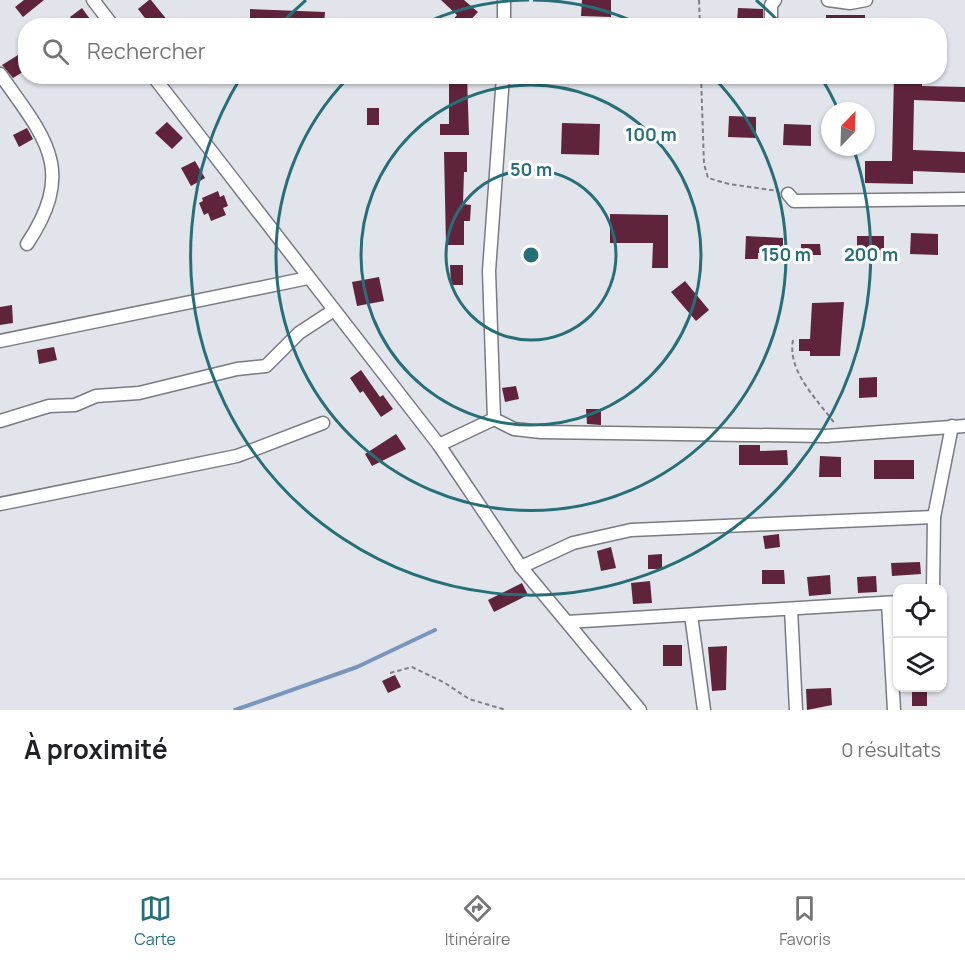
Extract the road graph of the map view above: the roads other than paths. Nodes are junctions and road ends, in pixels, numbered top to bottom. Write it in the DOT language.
graph roads {
  1 [pos="93,0"];
  2 [pos="504,0"];
  3 [pos="775,0"];
  4 [pos="828,0"];
  5 [pos="866,0"];
  6 [pos="107,18"];
  7 [pos="504,18"];
  8 [pos="771,18"];
  9 [pos="0,74"];
  10 [pos="159,84"];
  11 [pos="502,84"];
  12 [pos="788,194"];
  13 [pos="965,199"];
  14 [pos="27,244"];
  15 [pos="308,278"];
  16 [pos="334,310"];
  17 [pos="0,341"];
  18 [pos="494,419"];
  19 [pos="0,421"];
  20 [pos="323,423"];
  21 [pos="952,426"];
  22 [pos="965,426"];
  23 [pos="439,445"];
  24 [pos="0,504"];
  25 [pos="934,517"];
  26 [pos="521,567"];
  27 [pos="933,584"];
  28 [pos="893,603"];
  29 [pos="791,609"];
  30 [pos="691,615"];
  31 [pos="567,622"];
  32 [pos="893,638"];
  33 [pos="640,710"];
  34 [pos="704,710"];
  35 [pos="796,710"];
  36 [pos="887,710"];
  37 [pos="894,710"];
  1 -- 6 [label="street"];
  2 -- 7 [label="street"];
  3 -- 8 [label="street"];
  4 -- 5 [label="street"];
  9 -- 14 [label="street"];
  10 -- 15 [label="street"];
  11 -- 18 [label="street"];
  12 -- 13 [label="street"];
  15 -- 16 [label="street"];
  15 -- 17 [label="street"];
  16 -- 19 [label="street"];
  16 -- 23 [label="street"];
  18 -- 21 [label="street"];
  18 -- 23 [label="street"];
  20 -- 24 [label="street"];
  21 -- 22 [label="street"];
  21 -- 25 [label="street"];
  23 -- 26 [label="street"];
  25 -- 26 [label="street"];
  25 -- 27 [label="street"];
  26 -- 31 [label="street"];
  28 -- 29 [label="street"];
  29 -- 30 [label="street"];
  29 -- 35 [label="street"];
  30 -- 31 [label="street"];
  30 -- 34 [label="street"];
  31 -- 33 [label="street"];
  32 -- 37 [label="street"];
  36 -- 37 [label="street"];
}
